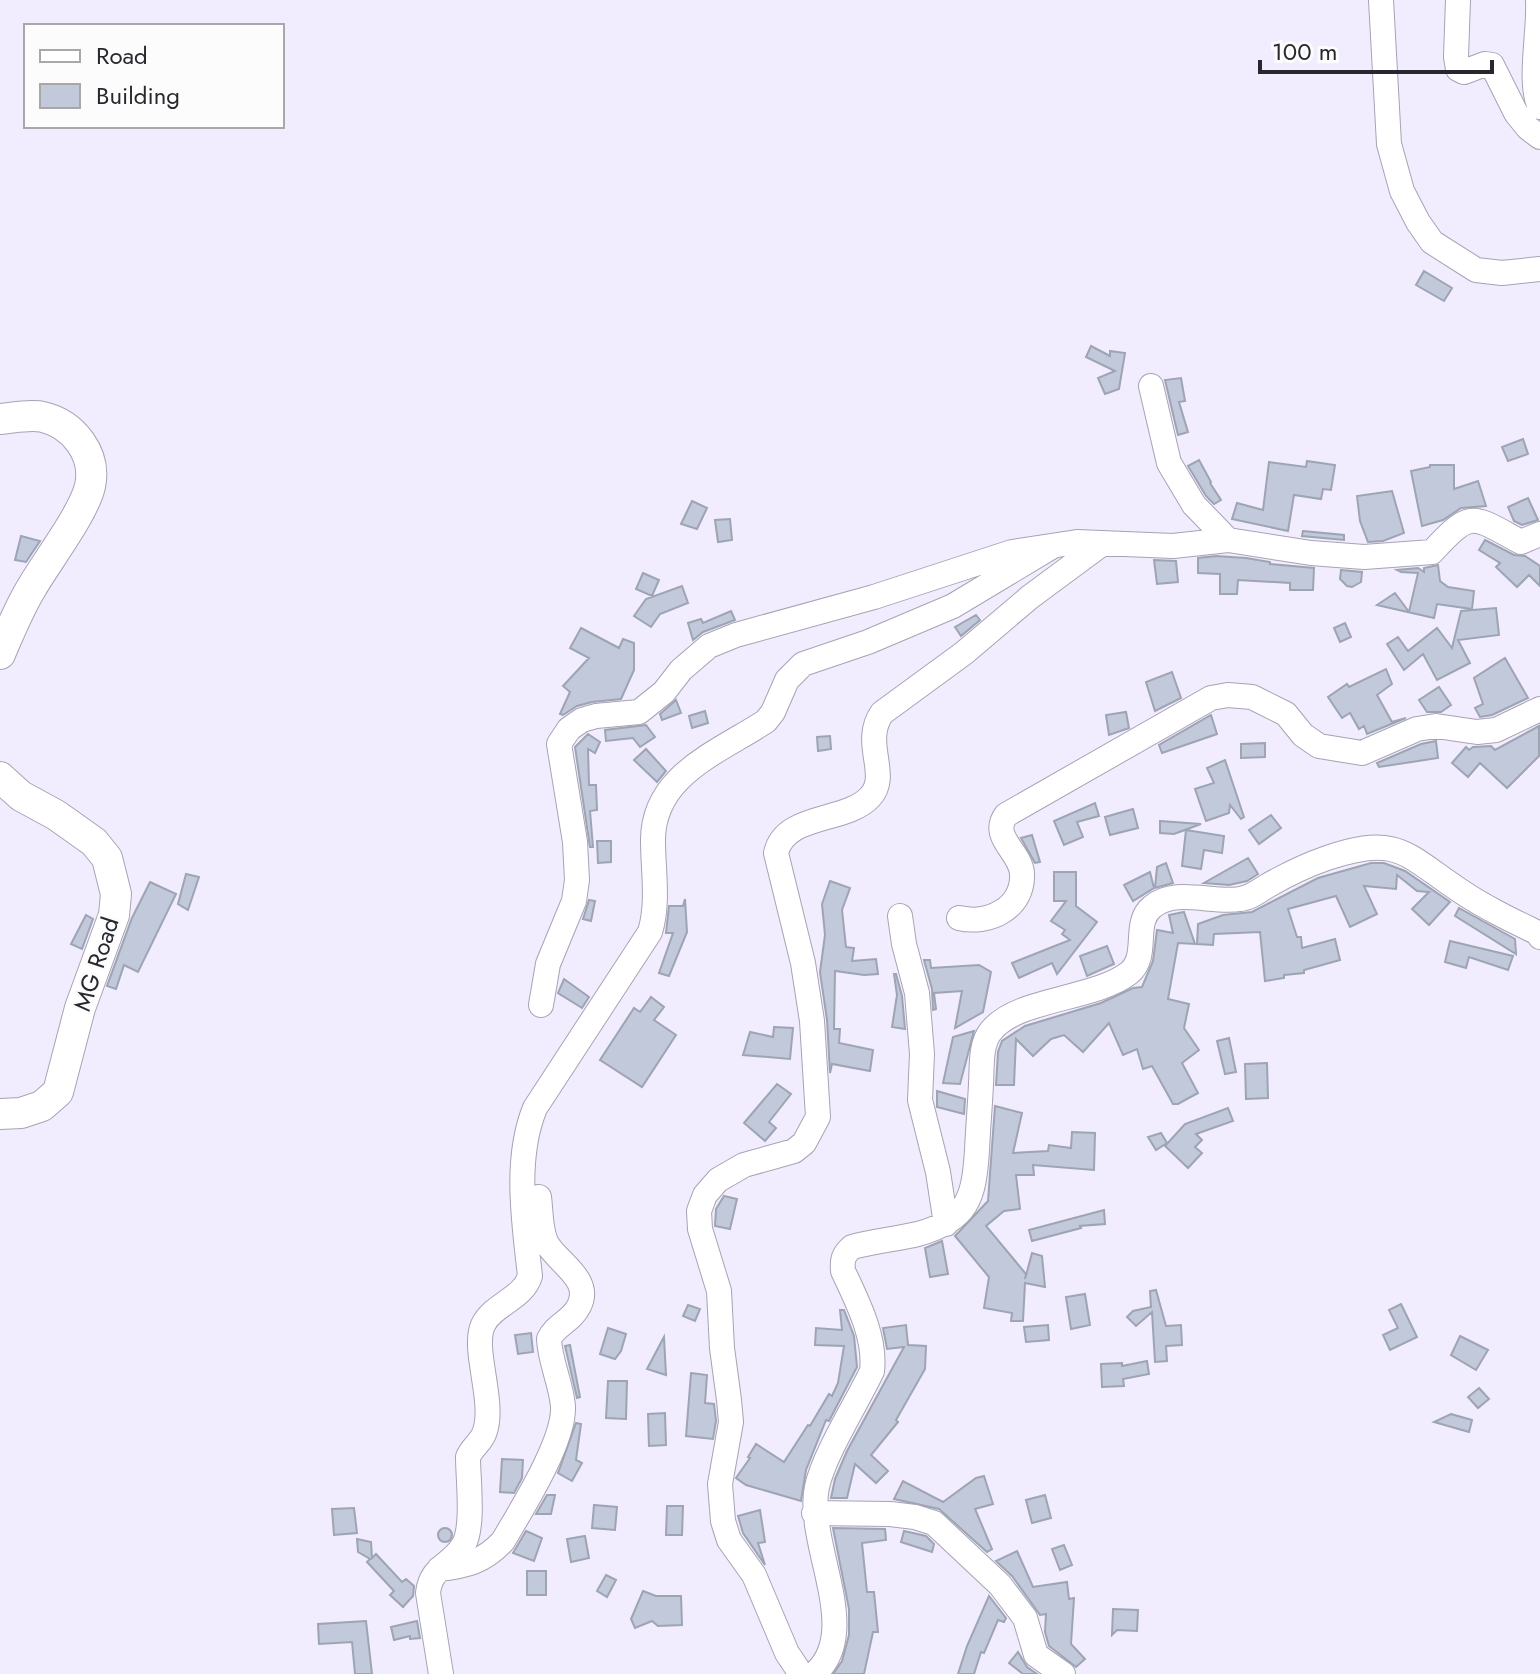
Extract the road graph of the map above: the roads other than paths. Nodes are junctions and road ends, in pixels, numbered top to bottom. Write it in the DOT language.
graph roads {
  1 [pos="1381,0"];
  2 [pos="1458,0"];
  3 [pos="1538,0"];
  4 [pos="1540,107"];
  5 [pos="1540,137"];
  6 [pos="1540,269"];
  7 [pos="1151,386"];
  8 [pos="0,419"];
  9 [pos="1540,534"];
  10 [pos="1228,540"];
  11 [pos="1103,543"];
  12 [pos="1053,546"];
  13 [pos="0,654"];
  14 [pos="1540,709"];
  15 [pos="0,777"];
  16 [pos="900,916"];
  17 [pos="959,918"];
  18 [pos="1540,937"];
  19 [pos="541,1005"];
  20 [pos="0,1114"];
  21 [pos="523,1159"];
  22 [pos="946,1224"];
  23 [pos="814,1513"];
  24 [pos="439,1569"];
  25 [pos="441,1674"];
  26 [pos="801,1674"];
  27 [pos="814,1674"];
  28 [pos="1063,1674"];
  1 -- 6 [label="street"];
  2 -- 5 [label="street"];
  3 -- 4 [label="street"];
  7 -- 10 [label="street"];
  8 -- 13 [label="main road"];
  9 -- 10 [label="street"];
  10 -- 11 [label="street"];
  11 -- 12 [label="street"];
  11 -- 26 [label="street"];
  12 -- 19 [label="street"];
  12 -- 21 [label="street"];
  14 -- 17 [label="street"];
  15 -- 20 [label="main road, MG Road"];
  16 -- 22 [label="street"];
  18 -- 22 [label="street"];
  21 -- 24 [label="street"];
  21 -- 24 [label="street"];
  22 -- 23 [label="street"];
  23 -- 27 [label="street"];
  23 -- 28 [label="street"];
  24 -- 25 [label="street"];
}
